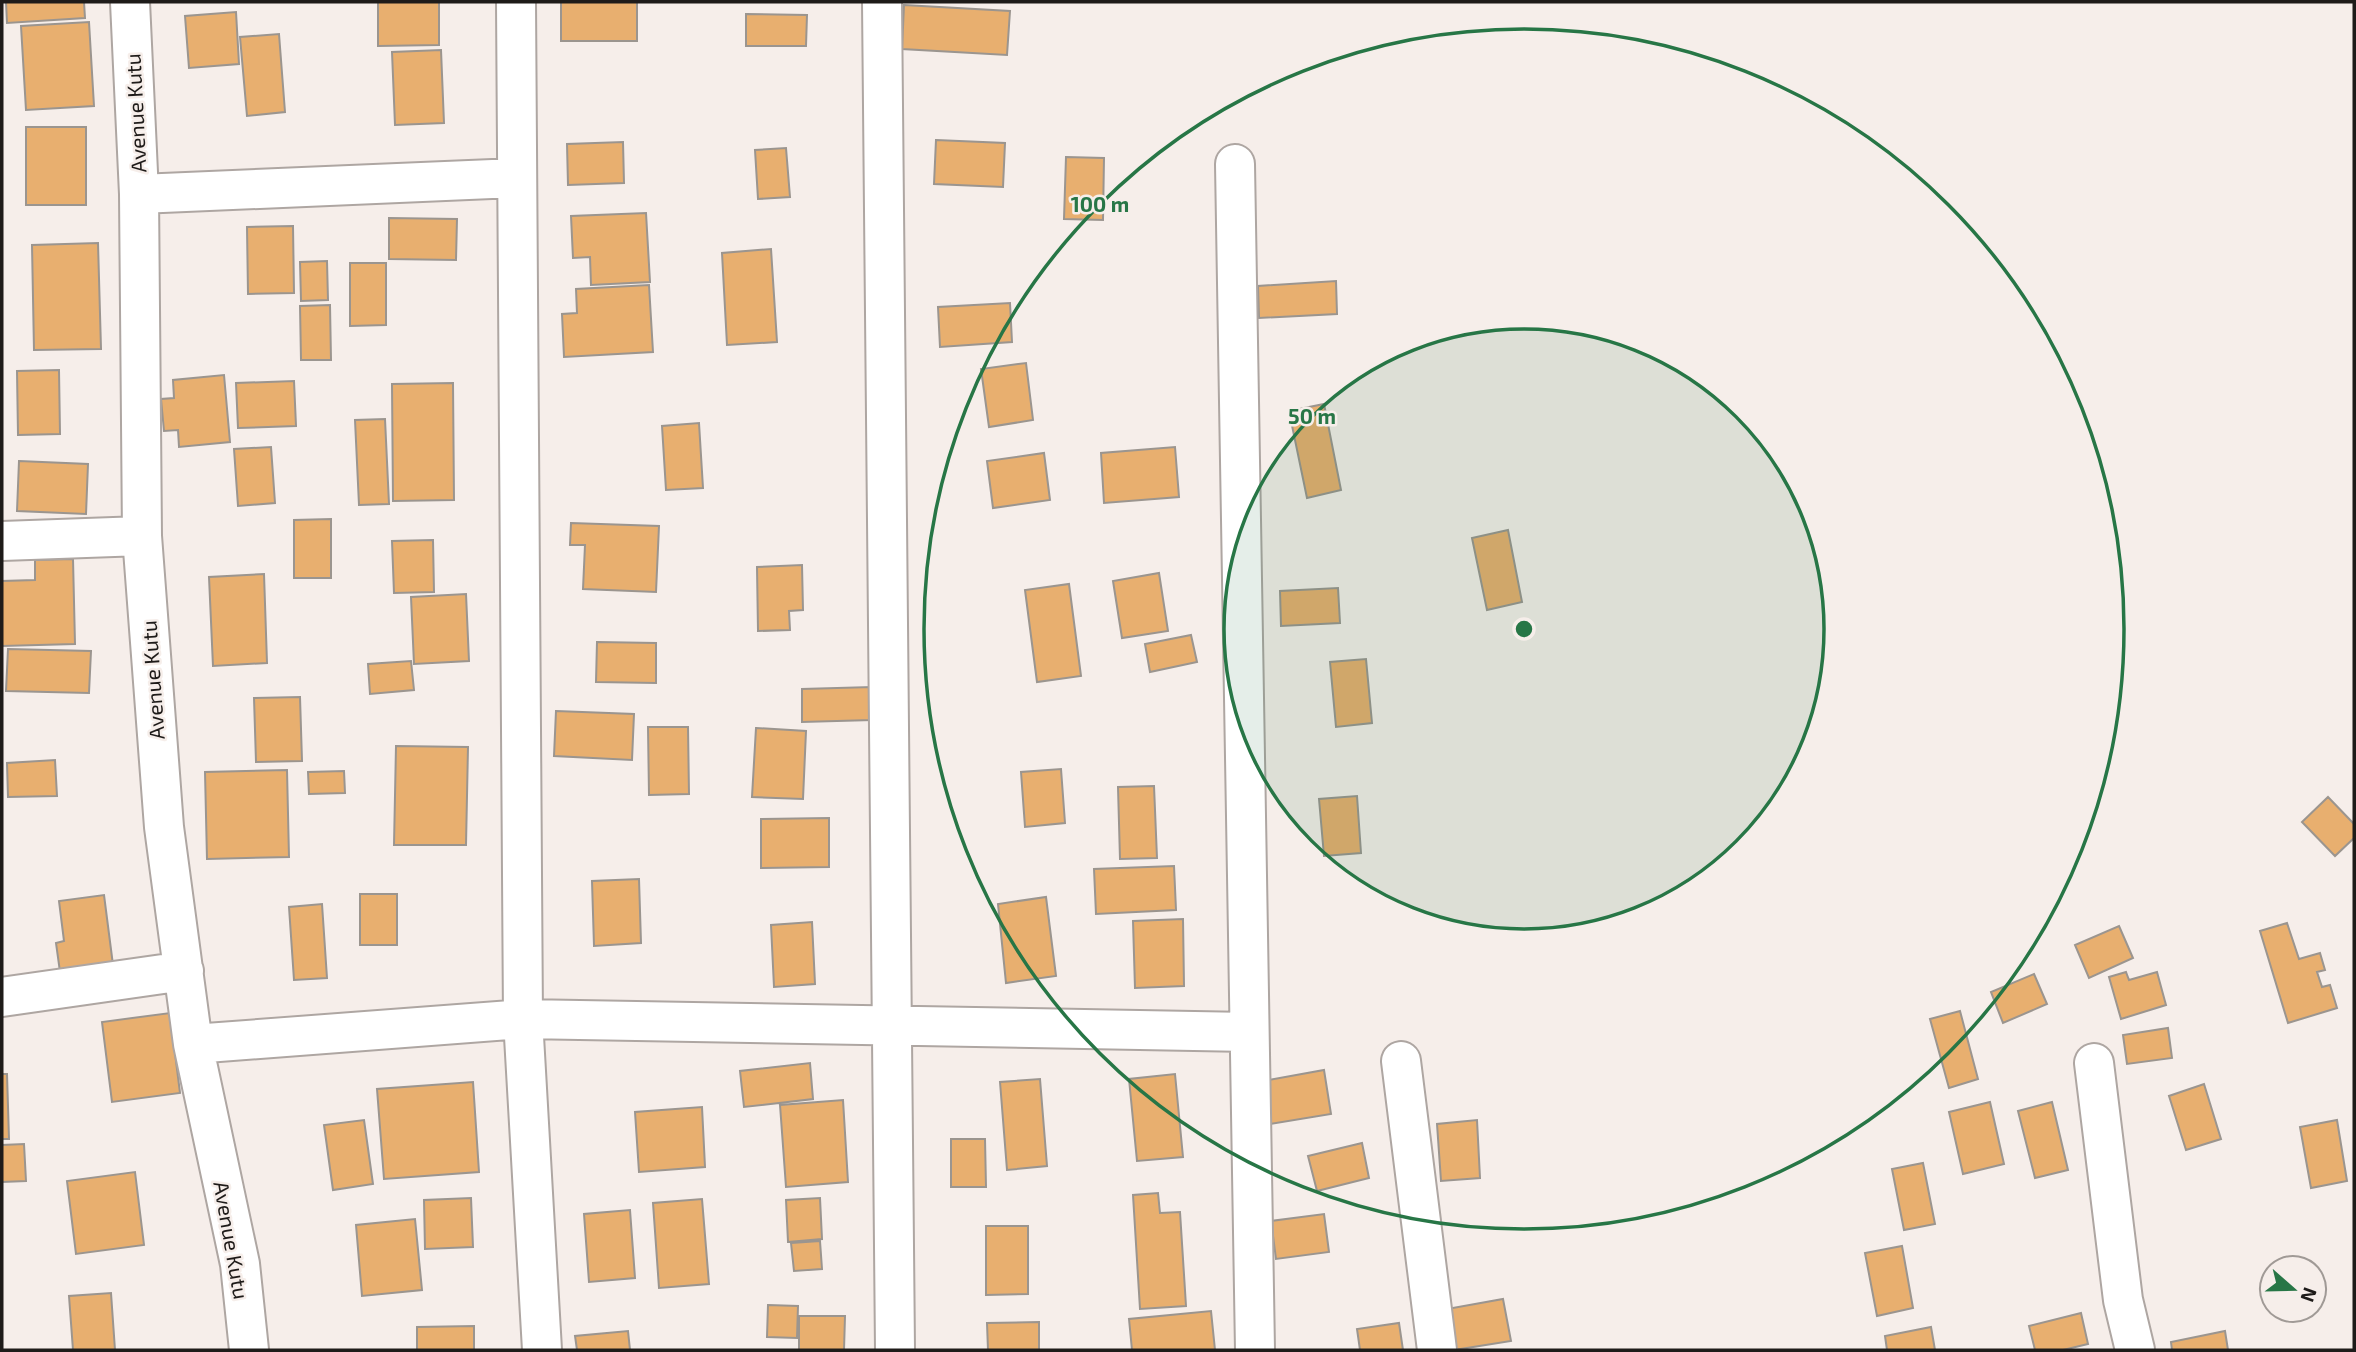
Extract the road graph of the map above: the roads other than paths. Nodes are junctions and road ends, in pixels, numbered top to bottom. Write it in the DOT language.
graph roads {
  1 [pos="130,2"];
  2 [pos="516,2"];
  3 [pos="882,2"];
  4 [pos="1236,164"];
  5 [pos="516,178"];
  6 [pos="139,194"];
  7 [pos="142,536"];
  8 [pos="2,541"];
  9 [pos="184,971"];
  10 [pos="2,997"];
  11 [pos="523,1019"];
  12 [pos="893,1024"];
  13 [pos="1250,1032"];
  14 [pos="193,1044"];
  15 [pos="1401,1061"];
  16 [pos="2094,1063"];
  17 [pos="248,1350"];
  18 [pos="542,1350"];
  19 [pos="895,1350"];
  20 [pos="1255,1350"];
  21 [pos="1437,1350"];
  22 [pos="2135,1350"];
  1 -- 6 [label="street, Avenue Kutu"];
  2 -- 5 [label="street"];
  3 -- 12 [label="street"];
  4 -- 13 [label="street"];
  5 -- 6 [label="street"];
  5 -- 11 [label="street"];
  6 -- 7 [label="street, Avenue Kutu"];
  7 -- 8 [label="street"];
  7 -- 9 [label="street, Avenue Kutu"];
  9 -- 10 [label="street"];
  9 -- 14 [label="street, Avenue Kutu"];
  11 -- 12 [label="street"];
  11 -- 14 [label="street"];
  11 -- 18 [label="street"];
  12 -- 13 [label="street"];
  12 -- 19 [label="street"];
  13 -- 20 [label="street"];
  14 -- 17 [label="street, Avenue Kutu"];
  15 -- 21 [label="street"];
  16 -- 22 [label="street"];
}
